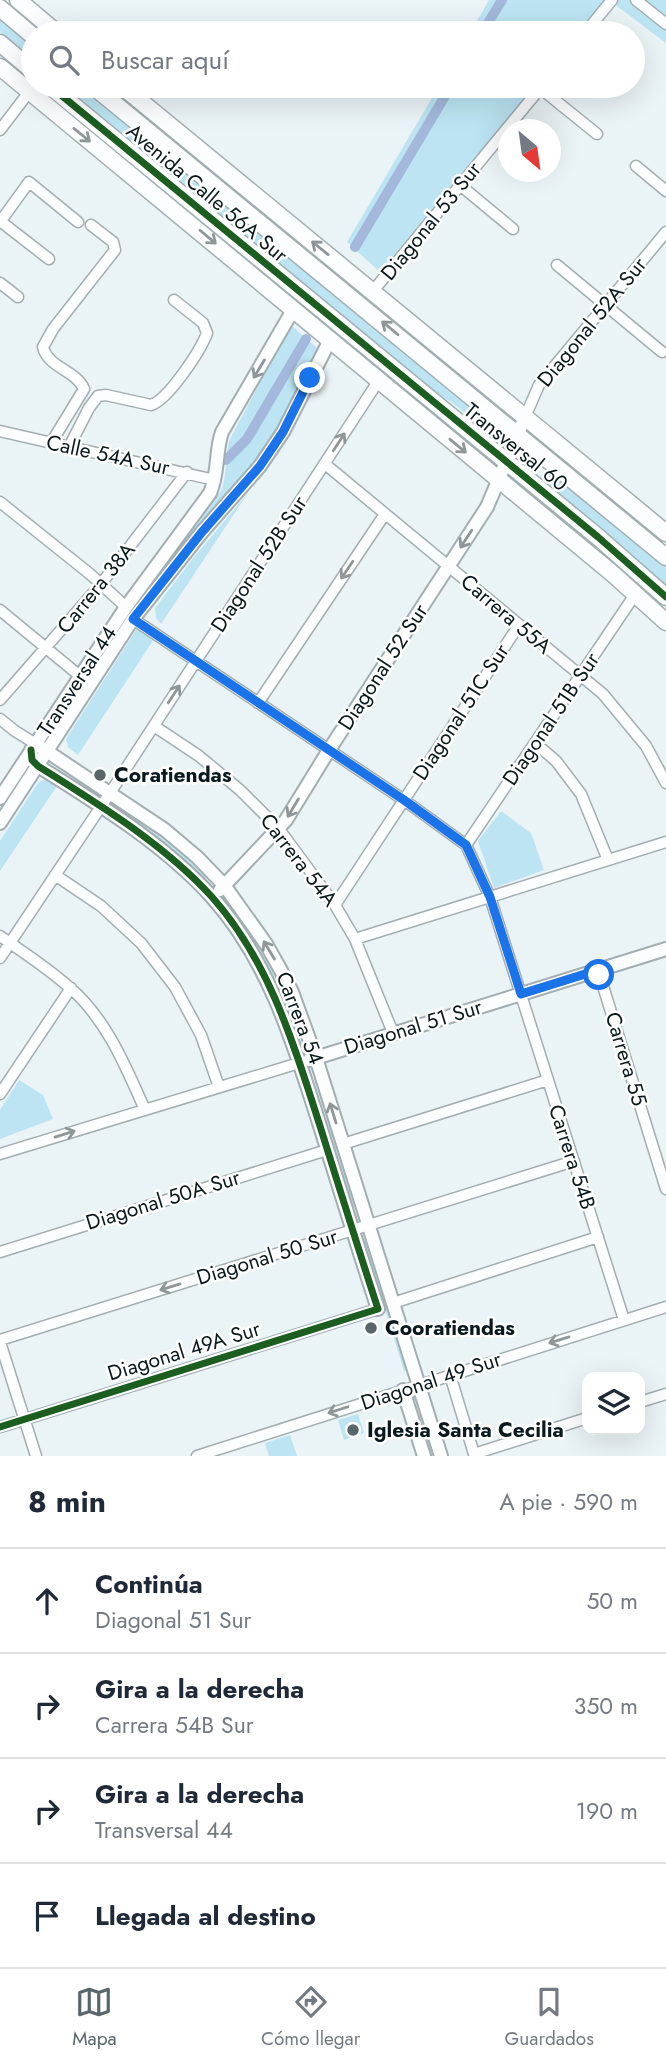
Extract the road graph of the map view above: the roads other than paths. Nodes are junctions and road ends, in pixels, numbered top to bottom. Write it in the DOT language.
graph roads {
  1 [pos="18,0"];
  2 [pos="612,0"];
  3 [pos="636,0"];
  4 [pos="0,8"];
  5 [pos="43,21"];
  6 [pos="595,21"];
  7 [pos="666,24"];
  8 [pos="21,26"];
  9 [pos="0,43"];
  10 [pos="21,61"];
  11 [pos="0,67"];
  12 [pos="21,85"];
  13 [pos="24,98"];
  14 [pos="36,98"];
  15 [pos="65,98"];
  16 [pos="108,98"];
  17 [pos="137,98"];
  18 [pos="532,98"];
  19 [pos="554,98"];
  20 [pos="170,125"];
  21 [pos="0,130"];
  22 [pos="597,134"];
  23 [pos="636,166"];
  24 [pos="206,178"];
  25 [pos="460,185"];
  26 [pos="666,191"];
  27 [pos="155,193"];
  28 [pos="202,211"];
  29 [pos="0,222"];
  30 [pos="78,222"];
  31 [pos="91,225"];
  32 [pos="513,229"];
  33 [pos="666,232"];
  34 [pos="49,259"];
  35 [pos="556,265"];
  36 [pos="0,283"];
  37 [pos="373,291"];
  38 [pos="18,297"];
  39 [pos="174,300"];
  40 [pos="361,305"];
  41 [pos="605,305"];
  42 [pos="293,310"];
  43 [pos="342,327"];
  44 [pos="330,340"];
  45 [pos="412,347"];
  46 [pos="662,352"];
  47 [pos="469,371"];
  48 [pos="401,375"];
  49 [pos="379,380"];
  50 [pos="525,417"];
  51 [pos="426,419"];
  52 [pos="0,431"];
  53 [pos="518,434"];
  54 [pos="51,443"];
  55 [pos="69,447"];
  56 [pos="507,462"];
  57 [pos="325,464"];
  58 [pos="187,472"];
  59 [pos="215,480"];
  60 [pos="499,480"];
  61 [pos="0,502"];
  62 [pos="385,514"];
  63 [pos="558,528"];
  64 [pos="665,529"];
  65 [pos="598,537"];
  66 [pos="662,552"];
  67 [pos="449,566"];
  68 [pos="101,584"];
  69 [pos="636,593"];
  70 [pos="666,597"];
  71 [pos="126,607"];
  72 [pos="0,610"];
  73 [pos="133,619"];
  74 [pos="666,622"];
  75 [pos="519,625"];
  76 [pos="46,648"];
  77 [pos="196,661"];
  78 [pos="79,676"];
  79 [pos="580,676"];
  80 [pos="0,700"];
  81 [pos="258,703"];
  82 [pos="0,719"];
  83 [pos="154,726"];
  84 [pos="535,743"];
  85 [pos="34,747"];
  86 [pos="329,750"];
  87 [pos="47,751"];
  88 [pos="38,766"];
  89 [pos="666,783"];
  90 [pos="110,793"];
  91 [pos="0,798"];
  92 [pos="404,800"];
  93 [pos="101,807"];
  94 [pos="0,823"];
  95 [pos="279,829"];
  96 [pos="666,842"];
  97 [pos="466,845"];
  98 [pos="608,860"];
  99 [pos="55,875"];
  100 [pos="224,885"];
  101 [pos="212,897"];
  102 [pos="490,897"];
  103 [pos="335,905"];
  104 [pos="0,936"];
  105 [pos="355,940"];
  106 [pos="10,943"];
  107 [pos="666,949"];
  108 [pos="0,958"];
  109 [pos="598,970"];
  110 [pos="71,988"];
  111 [pos="521,994"];
  112 [pos="394,1033"];
  113 [pos="316,1058"];
  114 [pos="299,1063"];
  115 [pos="548,1080"];
  116 [pos="219,1087"];
  117 [pos="0,1094"];
  118 [pos="145,1110"];
  119 [pos="343,1144"];
  120 [pos="327,1150"];
  121 [pos="0,1154"];
  122 [pos="573,1161"];
  123 [pos="666,1189"];
  124 [pos="369,1225"];
  125 [pos="353,1230"];
  126 [pos="598,1237"];
  127 [pos="0,1252"];
  128 [pos="393,1303"];
  129 [pos="666,1307"];
  130 [pos="378,1309"];
  131 [pos="624,1320"];
  132 [pos="0,1341"];
  133 [pos="450,1375"];
  134 [pos="419,1385"];
  135 [pos="403,1390"];
  136 [pos="666,1394"];
  137 [pos="645,1400"];
  138 [pos="24,1420"];
  139 [pos="582,1420"];
  140 [pos="0,1427"];
  141 [pos="36,1456"];
  142 [pos="197,1456"];
  143 [pos="424,1456"];
  144 [pos="441,1456"];
  1 -- 5 [label="highway"];
  2 -- 6 [label="street"];
  3 -- 7 [label="street"];
  4 -- 8 [label="highway"];
  9 -- 10 [label="highway"];
  11 -- 12 [label="highway, Avenida Calle 56A Sur"];
  13 -- 21 [label="street"];
  14 -- 27 [label="highway, Avenida Calle 56A Sur, one-way"];
  15 -- 28 [label="highway, Avenida Calle 56A Sur"];
  16 -- 24 [label="highway, Avenida Calle 56A Sur"];
  17 -- 20 [label="highway, Avenida Calle 56A Sur"];
  18 -- 25 [label="street, Diagonal 53 Sur"];
  19 -- 22 [label="street"];
  20 -- 24 [label="highway"];
  37 -- 20 [label="highway, Avenida Calle 56A Sur, one-way"];
  23 -- 26 [label="street"];
  24 -- 40 [label="highway, Avenida Calle 56A Sur"];
  25 -- 32 [label="street"];
  25 -- 37 [label="street, Diagonal 53 Sur"];
  27 -- 28 [label="highway"];
  27 -- 42 [label="highway, Avenida Calle 56A Sur, one-way"];
  28 -- 43 [label="highway, Avenida Calle 56A Sur"];
  29 -- 30 [label="street"];
  29 -- 34 [label="street"];
  31 -- 54 [label="street"];
  33 -- 41 [label="street, Diagonal 52A Sur"];
  35 -- 41 [label="street"];
  36 -- 38 [label="street"];
  37 -- 47 [label="highway, Transversal 60"];
  39 -- 55 [label="street"];
  45 -- 40 [label="highway, Transversal 60, one-way"];
  41 -- 46 [label="street"];
  41 -- 50 [label="street, Diagonal 52A Sur"];
  42 -- 44 [label="highway, Avenida Calle 56A Sur"];
  42 -- 59 [label="street, Transversal 44, one-way"];
  43 -- 48 [label="highway, Transversal 60"];
  44 -- 49 [label="highway, Transversal 60"];
  44 -- 73 [label="street, Transversal 44"];
  45 -- 47 [label="highway"];
  45 -- 53 [label="highway, Transversal 60"];
  47 -- 50 [label="highway, Transversal 60"];
  48 -- 51 [label="highway"];
  48 -- 56 [label="highway, Transversal 60"];
  49 -- 51 [label="highway, Transversal 60"];
  57 -- 49 [label="street, Diagonal 52B Sur, one-way"];
  50 -- 53 [label="street, Diagonal 52 Sur"];
  50 -- 64 [label="highway, Transversal 60"];
  51 -- 60 [label="highway, Transversal 60, one-way"];
  52 -- 54 [label="street, Calle 54A Sur"];
  53 -- 56 [label="street, Diagonal 52 Sur"];
  53 -- 66 [label="highway, Transversal 60"];
  54 -- 55 [label="street, Calle 54A Sur"];
  55 -- 58 [label="street, Calle 54A Sur"];
  56 -- 60 [label="street, Diagonal 52 Sur"];
  56 -- 65 [label="highway, Transversal 60"];
  57 -- 62 [label="street, Carrera 55A"];
  57 -- 77 [label="street, Diagonal 52B Sur"];
  58 -- 59 [label="street, Calle 54A Sur"];
  58 -- 68 [label="street, Carrera 38A"];
  59 -- 71 [label="street, Transversal 44"];
  60 -- 63 [label="highway, Transversal 60"];
  60 -- 67 [label="street, Diagonal 52 Sur, one-way"];
  61 -- 68 [label="street"];
  62 -- 67 [label="street, Carrera 55A"];
  62 -- 81 [label="street, one-way"];
  63 -- 65 [label="highway"];
  63 -- 69 [label="highway, Transversal 60"];
  65 -- 70 [label="highway, Transversal 60"];
  67 -- 75 [label="street, Carrera 55A"];
  67 -- 86 [label="street, Diagonal 52 Sur"];
  68 -- 71 [label="street"];
  68 -- 76 [label="street, Carrera 38A"];
  69 -- 74 [label="highway, Transversal 60"];
  69 -- 79 [label="street, Diagonal 51B Sur"];
  71 -- 78 [label="street, Transversal 44"];
  72 -- 76 [label="street"];
  73 -- 77 [label="street"];
  73 -- 87 [label="street, Transversal 44"];
  75 -- 79 [label="street, Carrera 55A"];
  75 -- 92 [label="street, Diagonal 51C Sur"];
  76 -- 78 [label="street"];
  76 -- 80 [label="street, Carrera 38A"];
  77 -- 81 [label="street"];
  83 -- 77 [label="street, Diagonal 52B Sur, one-way"];
  78 -- 85 [label="street, Transversal 44"];
  79 -- 84 [label="street, Diagonal 51B Sur"];
  79 -- 89 [label="street, Carrera 55A"];
  81 -- 86 [label="street"];
  82 -- 85 [label="street"];
  83 -- 90 [label="street, Diagonal 52B Sur"];
  83 -- 95 [label="street, Carrera 54A"];
  84 -- 97 [label="street, Diagonal 51B Sur"];
  84 -- 98 [label="street"];
  85 -- 87 [label="street, Carrera 54"];
  85 -- 88 [label="street"];
  85 -- 91 [label="street, Transversal 44"];
  86 -- 92 [label="street"];
  86 -- 95 [label="street, Diagonal 52 Sur, one-way"];
  87 -- 88 [label="street, Transversal 44"];
  87 -- 90 [label="street, Carrera 54"];
  88 -- 93 [label="street, Carrera 54"];
  88 -- 94 [label="street, Transversal 44"];
  90 -- 93 [label="street, Diagonal 52B Sur"];
  90 -- 100 [label="street, Carrera 54"];
  92 -- 97 [label="street"];
  92 -- 103 [label="street, Diagonal 51C Sur"];
  93 -- 99 [label="street, Diagonal 52B Sur"];
  93 -- 101 [label="street, Carrera 54"];
  95 -- 100 [label="street, Diagonal 52 Sur"];
  95 -- 103 [label="street, Carrera 54A"];
  96 -- 98 [label="street"];
  97 -- 102 [label="street, Carrera 54B"];
  98 -- 102 [label="street"];
  99 -- 106 [label="street, Diagonal 52B Sur"];
  99 -- 116 [label="street"];
  100 -- 101 [label="street, Diagonal 52 Sur"];
  113 -- 100 [label="street, Carrera 54, one-way"];
  101 -- 114 [label="street, Carrera 54"];
  102 -- 105 [label="street"];
  102 -- 111 [label="street, Carrera 54B"];
  103 -- 105 [label="street, Carrera 54A"];
  104 -- 106 [label="street"];
  105 -- 112 [label="street, Carrera 54A"];
  106 -- 108 [label="street, Diagonal 52B Sur"];
  106 -- 110 [label="street"];
  107 -- 109 [label="street, Diagonal 51 Sur"];
  109 -- 111 [label="street, Diagonal 51 Sur"];
  109 -- 123 [label="street, Carrera 55"];
  110 -- 117 [label="street"];
  110 -- 118 [label="street"];
  111 -- 112 [label="street, Diagonal 51 Sur"];
  111 -- 115 [label="street, Carrera 54B"];
  112 -- 113 [label="street, Diagonal 51 Sur"];
  113 -- 114 [label="street, Diagonal 51 Sur"];
  119 -- 113 [label="street, Carrera 54, one-way"];
  114 -- 116 [label="street, Diagonal 51 Sur"];
  114 -- 120 [label="street, Carrera 54"];
  115 -- 119 [label="street"];
  115 -- 122 [label="street, Carrera 54B"];
  116 -- 118 [label="street, Diagonal 51 Sur"];
  121 -- 118 [label="street, Diagonal 51 Sur, one-way"];
  119 -- 124 [label="street, Carrera 54"];
  120 -- 125 [label="street, Carrera 54"];
  120 -- 127 [label="street, Diagonal 50A Sur"];
  122 -- 124 [label="street, Diagonal 50 Sur"];
  122 -- 126 [label="street, Carrera 54B"];
  124 -- 125 [label="street, Diagonal 50 Sur"];
  124 -- 128 [label="street, Carrera 54"];
  125 -- 130 [label="street, Carrera 54"];
  125 -- 132 [label="street, Diagonal 50 Sur, one-way"];
  126 -- 128 [label="street"];
  126 -- 131 [label="street, Carrera 54B"];
  128 -- 134 [label="street, Carrera 54"];
  129 -- 131 [label="street, Diagonal 49 Sur"];
  130 -- 138 [label="street, Diagonal 49A Sur"];
  131 -- 133 [label="street, Diagonal 49 Sur, one-way"];
  132 -- 138 [label="street"];
  133 -- 134 [label="street, Diagonal 49 Sur"];
  133 -- 139 [label="street"];
  134 -- 135 [label="street, Diagonal 49 Sur"];
  134 -- 144 [label="street, Carrera 54"];
  135 -- 142 [label="street, Diagonal 49 Sur, one-way"];
  135 -- 143 [label="street"];
  136 -- 137 [label="street"];
  138 -- 140 [label="street, Diagonal 49A Sur"];
  138 -- 141 [label="street"];
}
